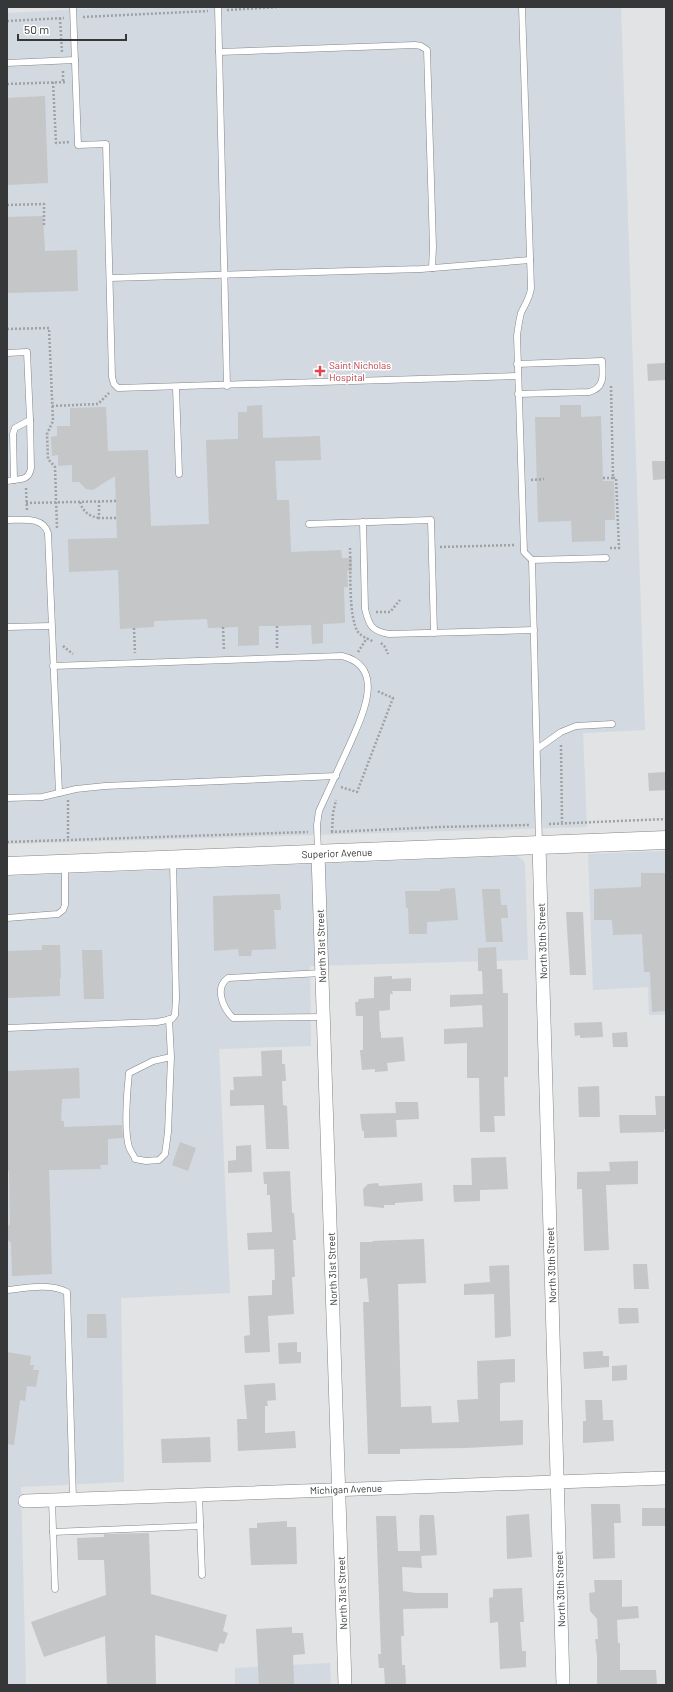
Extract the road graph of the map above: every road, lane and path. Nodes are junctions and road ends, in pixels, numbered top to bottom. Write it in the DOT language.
graph roads {
  1 [pos="73,7"];
  2 [pos="278,7"];
  3 [pos="522,7"];
  4 [pos="219,8"];
  5 [pos="73,18"];
  6 [pos="7,21"];
  7 [pos="220,52"];
  8 [pos="75,60"];
  9 [pos="7,63"];
  10 [pos="76,81"];
  11 [pos="53,82"];
  12 [pos="7,84"];
  13 [pos="78,142"];
  14 [pos="7,205"];
  15 [pos="44,225"];
  16 [pos="530,260"];
  17 [pos="432,268"];
  18 [pos="225,275"];
  19 [pos="110,278"];
  20 [pos="7,329"];
  21 [pos="7,353"];
  22 [pos="517,364"];
  23 [pos="603,372"];
  24 [pos="518,376"];
  25 [pos="116,386"];
  26 [pos="228,386"];
  27 [pos="176,388"];
  28 [pos="518,394"];
  29 [pos="52,406"];
  30 [pos="30,420"];
  31 [pos="179,474"];
  32 [pos="603,478"];
  33 [pos="613,478"];
  34 [pos="25,479"];
  35 [pos="544,479"];
  36 [pos="10,480"];
  37 [pos="531,487"];
  38 [pos="99,501"];
  39 [pos="116,501"];
  40 [pos="56,502"];
  41 [pos="80,502"];
  42 [pos="26,503"];
  43 [pos="99,518"];
  44 [pos="117,518"];
  45 [pos="7,520"];
  46 [pos="27,520"];
  47 [pos="363,522"];
  48 [pos="309,524"];
  49 [pos="57,533"];
  50 [pos="523,544"];
  51 [pos="432,547"];
  52 [pos="604,548"];
  53 [pos="606,558"];
  54 [pos="532,560"];
  55 [pos="400,600"];
  56 [pos="366,613"];
  57 [pos="51,626"];
  58 [pos="277,626"];
  59 [pos="7,627"];
  60 [pos="134,628"];
  61 [pos="223,628"];
  62 [pos="534,630"];
  63 [pos="434,633"];
  64 [pos="367,638"];
  65 [pos="61,642"];
  66 [pos="379,642"];
  67 [pos="270,648"];
  68 [pos="354,649"];
  69 [pos="216,650"];
  70 [pos="224,650"];
  71 [pos="232,650"];
  72 [pos="358,652"];
  73 [pos="135,653"];
  74 [pos="142,653"];
  75 [pos="128,654"];
  76 [pos="388,654"];
  77 [pos="78,655"];
  78 [pos="363,656"];
  79 [pos="53,666"];
  80 [pos="377,687"];
  81 [pos="612,724"];
  82 [pos="561,732"];
  83 [pos="537,748"];
  84 [pos="336,776"];
  85 [pos="59,793"];
  86 [pos="7,798"];
  87 [pos="666,819"];
  88 [pos="562,822"];
  89 [pos="538,825"];
  90 [pos="317,832"];
  91 [pos="332,832"];
  92 [pos="666,840"];
  93 [pos="7,842"];
  94 [pos="539,845"];
  95 [pos="318,854"];
  96 [pos="173,860"];
  97 [pos="64,864"];
  98 [pos="7,866"];
  99 [pos="7,918"];
  100 [pos="322,973"];
  101 [pos="323,1017"];
  102 [pos="169,1019"];
  103 [pos="7,1028"];
  104 [pos="171,1057"];
  105 [pos="7,1290"];
  106 [pos="666,1478"];
  107 [pos="557,1482"];
  108 [pos="339,1489"];
  109 [pos="199,1494"];
  110 [pos="73,1499"];
  111 [pos="52,1500"];
  112 [pos="25,1501"];
  113 [pos="200,1526"];
  114 [pos="53,1532"];
  115 [pos="202,1575"];
  116 [pos="55,1589"];
  117 [pos="345,1685"];
  118 [pos="564,1685"];
  1 -- 5 [label="lane"];
  2 -- 4 [label="path"];
  3 -- 16 [label="lane"];
  4 -- 5 [label="path"];
  4 -- 7 [label="lane"];
  5 -- 6 [label="path"];
  5 -- 8 [label="lane"];
  7 -- 17 [label="lane"];
  7 -- 18 [label="lane"];
  8 -- 9 [label="lane"];
  8 -- 10 [label="lane"];
  10 -- 11 [label="path"];
  10 -- 13 [label="lane"];
  11 -- 12 [label="path"];
  11 -- 13 [label="path"];
  13 -- 19 [label="lane"];
  14 -- 15 [label="path"];
  16 -- 17 [label="lane"];
  16 -- 22 [label="lane"];
  17 -- 18 [label="lane"];
  18 -- 19 [label="lane"];
  18 -- 26 [label="lane"];
  19 -- 25 [label="lane"];
  20 -- 29 [label="path"];
  21 -- 30 [label="lane"];
  22 -- 23 [label="lane"];
  22 -- 24 [label="lane"];
  23 -- 28 [label="lane"];
  23 -- 33 [label="path"];
  24 -- 26 [label="lane"];
  24 -- 28 [label="lane"];
  25 -- 27 [label="lane"];
  25 -- 29 [label="path"];
  26 -- 27 [label="lane"];
  27 -- 31 [label="lane"];
  28 -- 50 [label="lane"];
  29 -- 40 [label="path"];
  30 -- 34 [label="lane"];
  30 -- 36 [label="lane"];
  32 -- 33 [label="path"];
  33 -- 52 [label="path"];
  34 -- 36 [label="lane"];
  34 -- 42 [label="path"];
  35 -- 37 [label="path"];
  38 -- 39 [label="path"];
  38 -- 41 [label="path"];
  38 -- 43 [label="path"];
  40 -- 41 [label="path"];
  40 -- 42 [label="path"];
  40 -- 49 [label="path"];
  41 -- 43 [label="path"];
  42 -- 46 [label="path"];
  43 -- 44 [label="path"];
  45 -- 46 [label="lane"];
  46 -- 57 [label="lane"];
  47 -- 48 [label="lane"];
  47 -- 51 [label="lane"];
  47 -- 56 [label="lane"];
  50 -- 51 [label="path"];
  50 -- 54 [label="lane"];
  51 -- 63 [label="lane"];
  53 -- 54 [label="lane"];
  54 -- 62 [label="lane"];
  55 -- 56 [label="path"];
  56 -- 63 [label="lane"];
  57 -- 59 [label="lane"];
  57 -- 79 [label="lane"];
  58 -- 67 [label="path"];
  60 -- 73 [label="path"];
  61 -- 70 [label="path"];
  62 -- 63 [label="lane"];
  62 -- 83 [label="lane"];
  64 -- 72 [label="path"];
  65 -- 77 [label="path"];
  66 -- 76 [label="path"];
  68 -- 72 [label="path"];
  69 -- 70 [label="path"];
  70 -- 71 [label="path"];
  72 -- 78 [label="path"];
  73 -- 74 [label="path"];
  73 -- 75 [label="path"];
  79 -- 84 [label="lane"];
  79 -- 85 [label="lane"];
  80 -- 91 [label="path"];
  81 -- 82 [label="lane"];
  82 -- 83 [label="lane"];
  82 -- 88 [label="path"];
  83 -- 89 [label="lane"];
  84 -- 85 [label="lane"];
  84 -- 90 [label="lane"];
  85 -- 86 [label="lane"];
  87 -- 88 [label="path"];
  88 -- 89 [label="path"];
  89 -- 91 [label="path"];
  89 -- 94 [label="lane"];
  90 -- 91 [label="path"];
  90 -- 93 [label="path"];
  90 -- 95 [label="lane"];
  92 -- 94 [label="street, Superior Avenue"];
  94 -- 95 [label="street, Superior Avenue"];
  94 -- 107 [label="street, North 30th Street"];
  95 -- 96 [label="street, Superior Avenue"];
  95 -- 100 [label="street, North 31st Street"];
  96 -- 97 [label="street, Superior Avenue"];
  96 -- 102 [label="lane"];
  97 -- 98 [label="street, Superior Avenue"];
  97 -- 99 [label="lane"];
  100 -- 101 [label="street, North 31st Street"];
  100 -- 101 [label="lane"];
  101 -- 108 [label="street, North 31st Street"];
  102 -- 103 [label="lane"];
  102 -- 104 [label="lane"];
  104 -- 104 [label="lane"];
  105 -- 110 [label="lane"];
  106 -- 107 [label="street, Michigan Avenue"];
  107 -- 108 [label="street, Michigan Avenue"];
  107 -- 118 [label="street, North 30th Street"];
  108 -- 109 [label="street, Michigan Avenue"];
  108 -- 117 [label="street, North 31st Street"];
  109 -- 110 [label="street, Michigan Avenue"];
  109 -- 113 [label="lane"];
  110 -- 111 [label="street, Michigan Avenue"];
  111 -- 112 [label="street, Michigan Avenue"];
  111 -- 114 [label="lane"];
  113 -- 114 [label="lane"];
  113 -- 115 [label="lane"];
  114 -- 116 [label="lane"];
}
